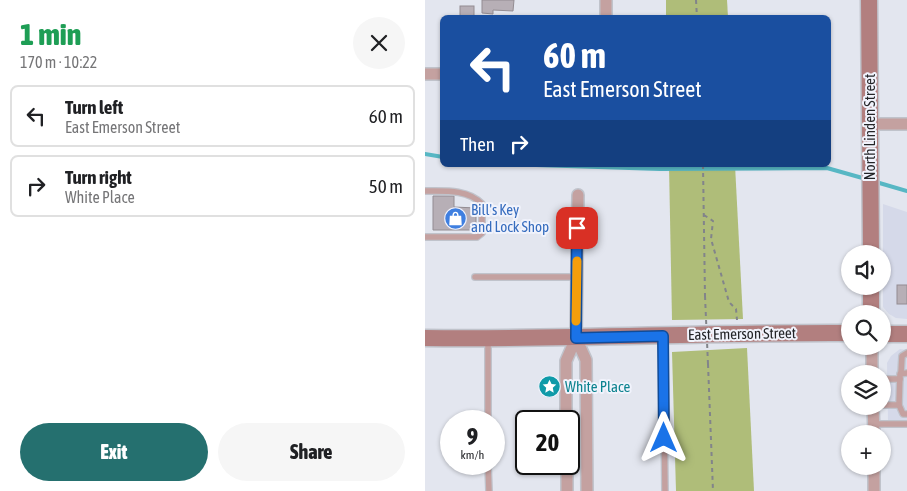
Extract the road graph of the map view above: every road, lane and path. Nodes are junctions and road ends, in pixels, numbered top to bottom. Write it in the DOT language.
graph roads {
  1 [pos="606,0"];
  2 [pos="696,0"];
  3 [pos="869,0"];
  4 [pos="606,15"];
  5 [pos="697,15"];
  6 [pos="425,74"];
  7 [pos="440,74"];
  8 [pos="871,124"];
  9 [pos="907,124"];
  10 [pos="703,167"];
  11 [pos="425,191"];
  12 [pos="578,195"];
  13 [pos="704,215"];
  14 [pos="425,237"];
  15 [pos="871,245"];
  16 [pos="475,277"];
  17 [pos="577,277"];
  18 [pos="841,333"];
  19 [pos="740,334"];
  20 [pos="891,334"];
  21 [pos="907,334"];
  22 [pos="663,336"];
  23 [pos="425,338"];
  24 [pos="488,338"];
  25 [pos="576,338"];
  26 [pos="907,354"];
  27 [pos="903,375"];
  28 [pos="891,405"];
  29 [pos="899,405"];
  30 [pos="488,410"];
  31 [pos="566,410"];
  32 [pos="907,414"];
  33 [pos="907,424"];
  34 [pos="891,426"];
  35 [pos="489,475"];
  36 [pos="567,475"];
  37 [pos="874,475"];
  38 [pos="489,491"];
  39 [pos="567,491"];
  40 [pos="587,491"];
  41 [pos="665,491"];
  42 [pos="713,491"];
  43 [pos="874,491"];
  1 -- 4 [label="street"];
  2 -- 5 [label="path"];
  3 -- 8 [label="main road, North Linden Street"];
  6 -- 7 [label="street"];
  8 -- 9 [label="street"];
  8 -- 15 [label="main road, North Linden Street"];
  10 -- 13 [label="path"];
  11 -- 14 [label="lane"];
  12 -- 17 [label="street"];
  13 -- 19 [label="path"];
  13 -- 42 [label="path, bridge"];
  16 -- 17 [label="lane"];
  17 -- 25 [label="street"];
  18 -- 19 [label="main road, East Emerson Street"];
  19 -- 22 [label="main road, East Emerson Street"];
  20 -- 21 [label="main road"];
  22 -- 25 [label="main road, East Emerson Street"];
  22 -- 41 [label="lane"];
  23 -- 24 [label="main road, East Emerson Street"];
  24 -- 25 [label="main road, East Emerson Street"];
  24 -- 30 [label="lane"];
  25 -- 31 [label="street"];
  25 -- 40 [label="street"];
  26 -- 27 [label="lane"];
  27 -- 29 [label="lane"];
  28 -- 29 [label="lane"];
  29 -- 32 [label="lane"];
  33 -- 34 [label="lane"];
  35 -- 38 [label="lane"];
  36 -- 39 [label="street"];
  37 -- 43 [label="street"];
}
